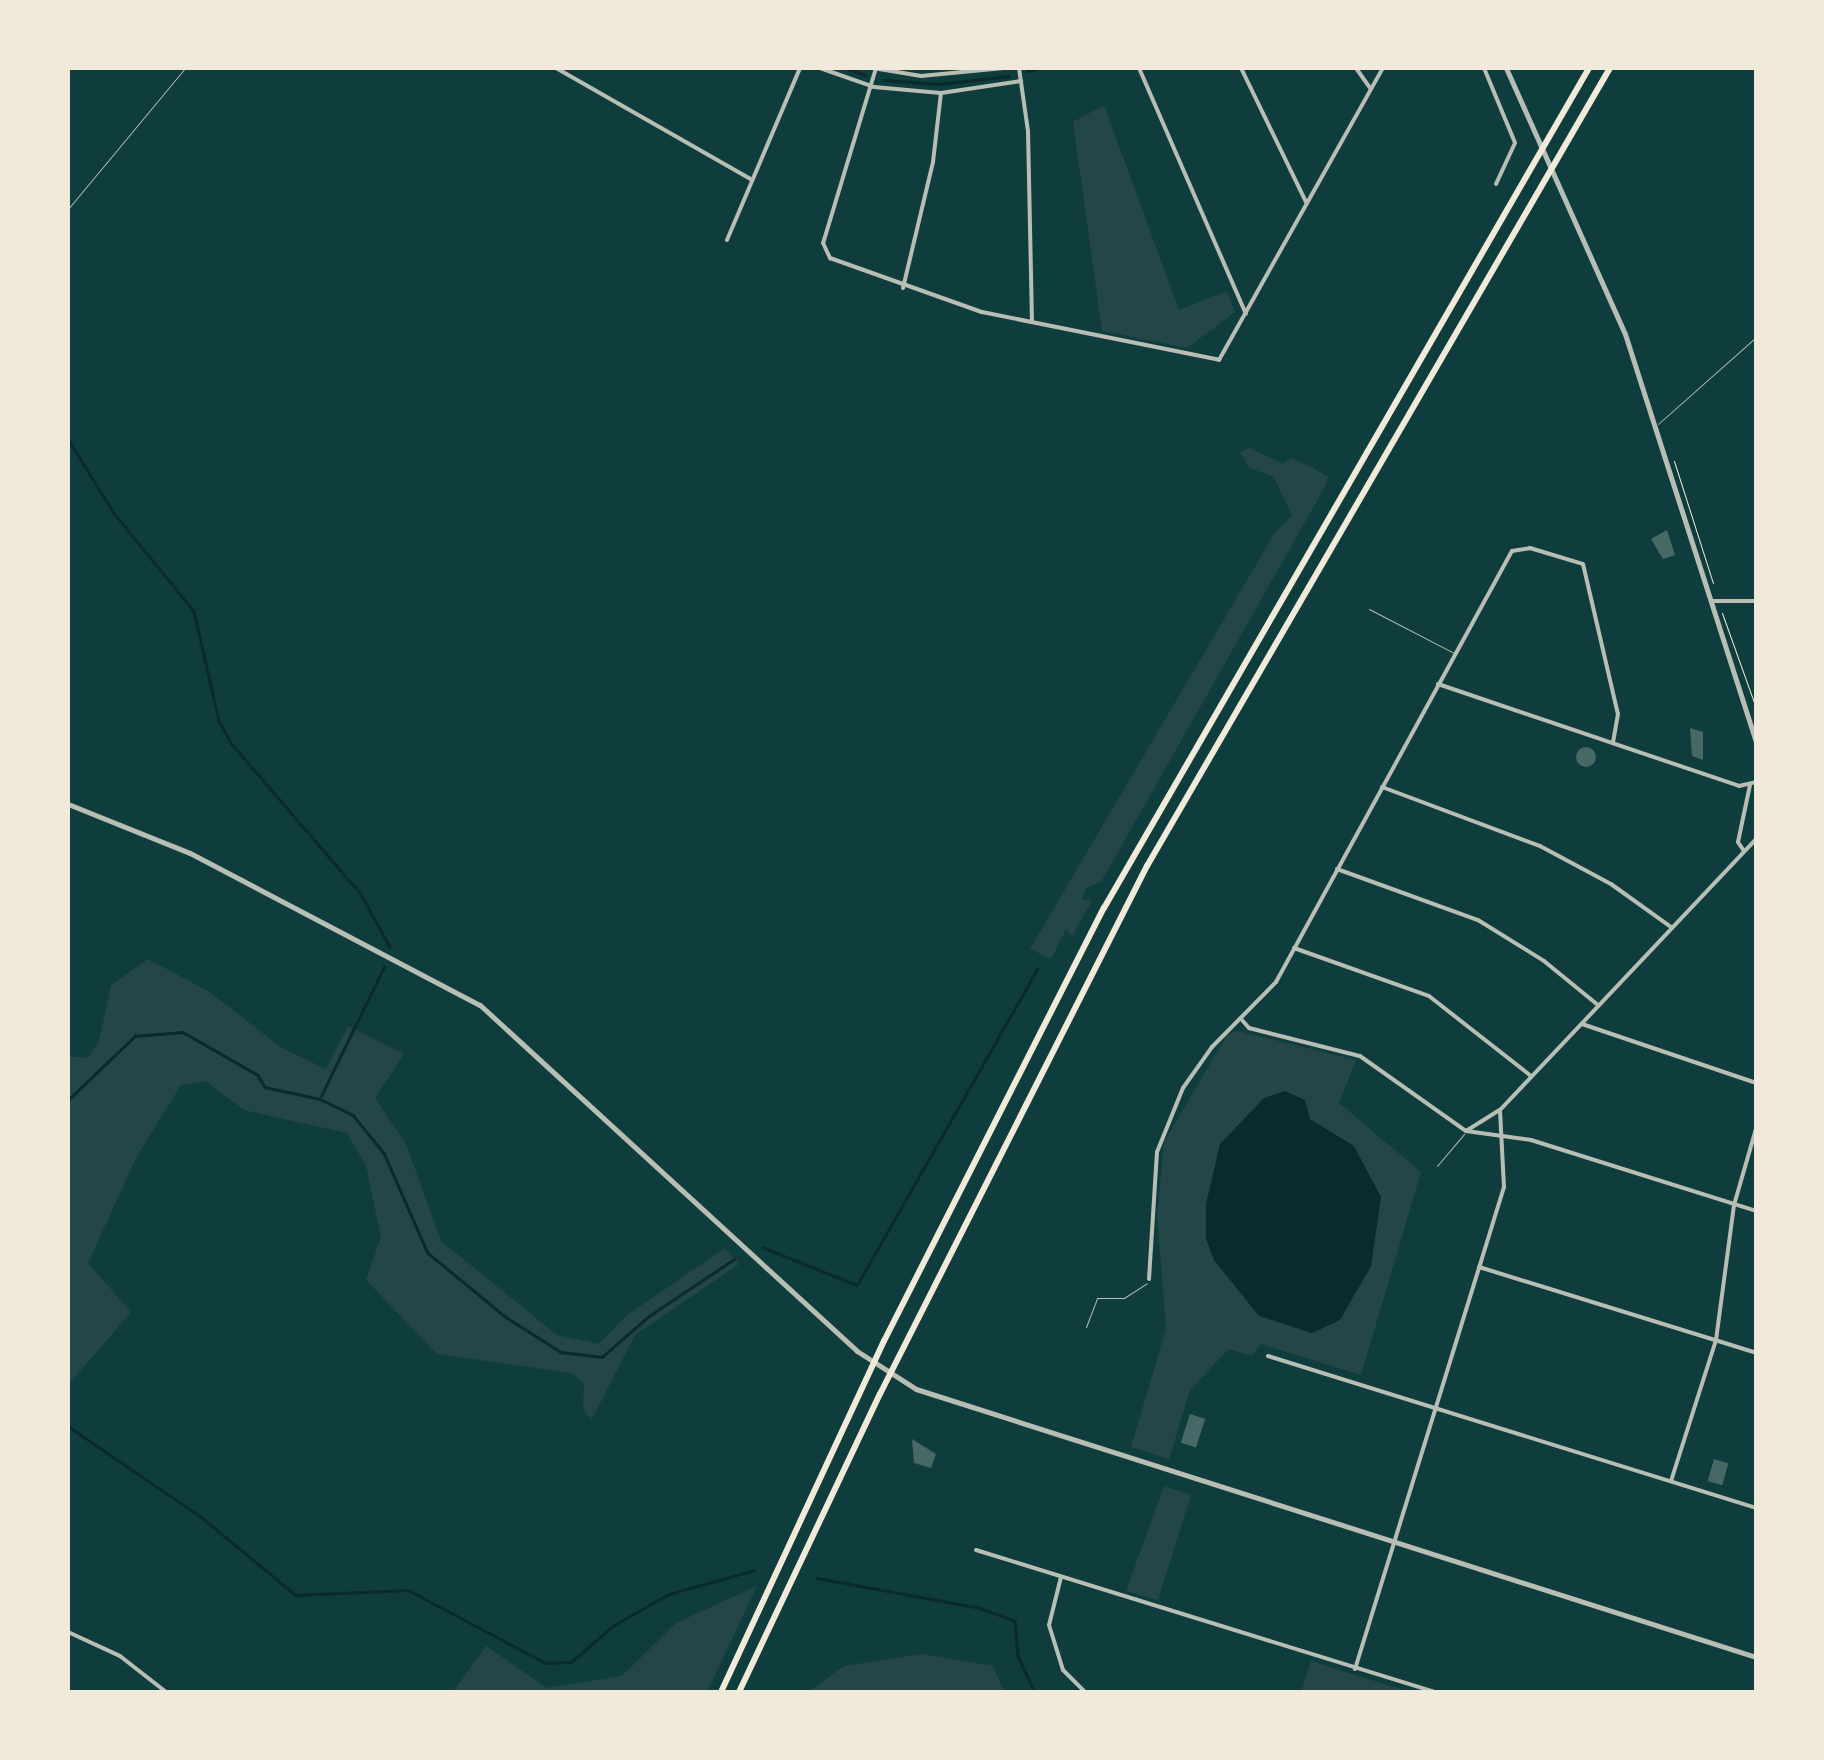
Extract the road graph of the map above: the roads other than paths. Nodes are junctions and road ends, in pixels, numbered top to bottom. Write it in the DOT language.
graph roads {
  1 [pos="186,68"];
  2 [pos="556,68"];
  3 [pos="800,68"];
  4 [pos="820,68"];
  5 [pos="875,68"];
  6 [pos="1004,68"];
  7 [pos="1018,68"];
  8 [pos="1139,68"];
  9 [pos="1241,68"];
  10 [pos="1356,68"];
  11 [pos="1383,68"];
  12 [pos="1484,68"];
  13 [pos="1506,68"];
  14 [pos="1589,68"];
  15 [pos="1610,68"];
  16 [pos="1021,81"];
  17 [pos="874,87"];
  18 [pos="1370,88"];
  19 [pos="941,93"];
  20 [pos="752,180"];
  21 [pos="1496,184"];
  22 [pos="1308,203"];
  23 [pos="68,208"];
  24 [pos="727,240"];
  25 [pos="903,288"];
  26 [pos="1247,315"];
  27 [pos="1032,322"];
  28 [pos="1756,337"];
  29 [pos="1654,426"];
  30 [pos="1714,600"];
  31 [pos="1756,601"];
  32 [pos="1369,609"];
  33 [pos="1454,653"];
  34 [pos="1438,684"];
  35 [pos="1756,740"];
  36 [pos="1613,743"];
  37 [pos="1756,782"];
  38 [pos="1750,785"];
  39 [pos="1382,787"];
  40 [pos="68,804"];
  41 [pos="1756,838"];
  42 [pos="1744,851"];
  43 [pos="1338,870"];
  44 [pos="1671,927"];
  45 [pos="1294,948"];
  46 [pos="1598,1006"];
  47 [pos="1242,1020"];
  48 [pos="1582,1023"];
  49 [pos="1531,1076"];
  50 [pos="1756,1083"];
  51 [pos="1500,1110"];
  52 [pos="1756,1129"];
  53 [pos="1466,1131"];
  54 [pos="1500,1138"];
  55 [pos="1437,1166"];
  56 [pos="1734,1205"];
  57 [pos="1756,1212"];
  58 [pos="1479,1267"];
  59 [pos="1149,1279"];
  60 [pos="1086,1327"];
  61 [pos="1716,1340"];
  62 [pos="1756,1353"];
  63 [pos="1268,1356"];
  64 [pos="1436,1406"];
  65 [pos="1671,1481"];
  66 [pos="1756,1508"];
  67 [pos="1395,1541"];
  68 [pos="976,1550"];
  69 [pos="1061,1577"];
  70 [pos="68,1632"];
  71 [pos="1756,1657"];
  72 [pos="1355,1669"];
  73 [pos="166,1692"];
  74 [pos="721,1692"];
  75 [pos="739,1692"];
  76 [pos="1085,1692"];
  77 [pos="1434,1692"];
  1 -- 23 [label="lane"];
  2 -- 20 [label="street"];
  3 -- 20 [label="street"];
  4 -- 17 [label="street"];
  5 -- 6 [label="street"];
  5 -- 17 [label="street"];
  7 -- 16 [label="street"];
  8 -- 26 [label="street"];
  9 -- 22 [label="street"];
  10 -- 18 [label="street"];
  11 -- 18 [label="street"];
  12 -- 21 [label="street"];
  13 -- 29 [label="street"];
  14 -- 74 [label="highway"];
  15 -- 75 [label="highway"];
  16 -- 19 [label="street"];
  16 -- 27 [label="street"];
  17 -- 19 [label="street"];
  17 -- 25 [label="street"];
  18 -- 22 [label="street"];
  19 -- 25 [label="street"];
  20 -- 24 [label="street"];
  22 -- 26 [label="street"];
  25 -- 27 [label="street"];
  26 -- 27 [label="street"];
  28 -- 29 [label="lane"];
  29 -- 30 [label="street"];
  30 -- 31 [label="street"];
  30 -- 35 [label="street"];
  32 -- 33 [label="lane"];
  33 -- 34 [label="street"];
  33 -- 36 [label="street"];
  34 -- 36 [label="street"];
  34 -- 39 [label="street"];
  36 -- 38 [label="street"];
  37 -- 38 [label="street"];
  38 -- 42 [label="street"];
  39 -- 43 [label="street"];
  39 -- 44 [label="street"];
  40 -- 67 [label="street"];
  41 -- 42 [label="street"];
  42 -- 44 [label="street"];
  43 -- 45 [label="street"];
  43 -- 46 [label="street"];
  44 -- 46 [label="street"];
  45 -- 47 [label="street"];
  45 -- 49 [label="street"];
  46 -- 48 [label="street"];
  47 -- 53 [label="street"];
  47 -- 59 [label="street"];
  48 -- 49 [label="street"];
  48 -- 50 [label="street"];
  49 -- 51 [label="street"];
  51 -- 53 [label="street"];
  51 -- 54 [label="street"];
  52 -- 56 [label="street"];
  53 -- 54 [label="street"];
  53 -- 55 [label="lane"];
  54 -- 56 [label="street"];
  54 -- 58 [label="street"];
  56 -- 57 [label="street"];
  56 -- 61 [label="street"];
  58 -- 61 [label="street"];
  58 -- 64 [label="street"];
  59 -- 60 [label="lane"];
  61 -- 62 [label="street"];
  61 -- 65 [label="street"];
  63 -- 64 [label="street"];
  64 -- 65 [label="street"];
  64 -- 67 [label="street"];
  65 -- 66 [label="street"];
  67 -- 71 [label="street"];
  67 -- 72 [label="street"];
  68 -- 69 [label="street"];
  69 -- 72 [label="street"];
  69 -- 76 [label="street"];
  70 -- 73 [label="street"];
  72 -- 77 [label="street"];
}
